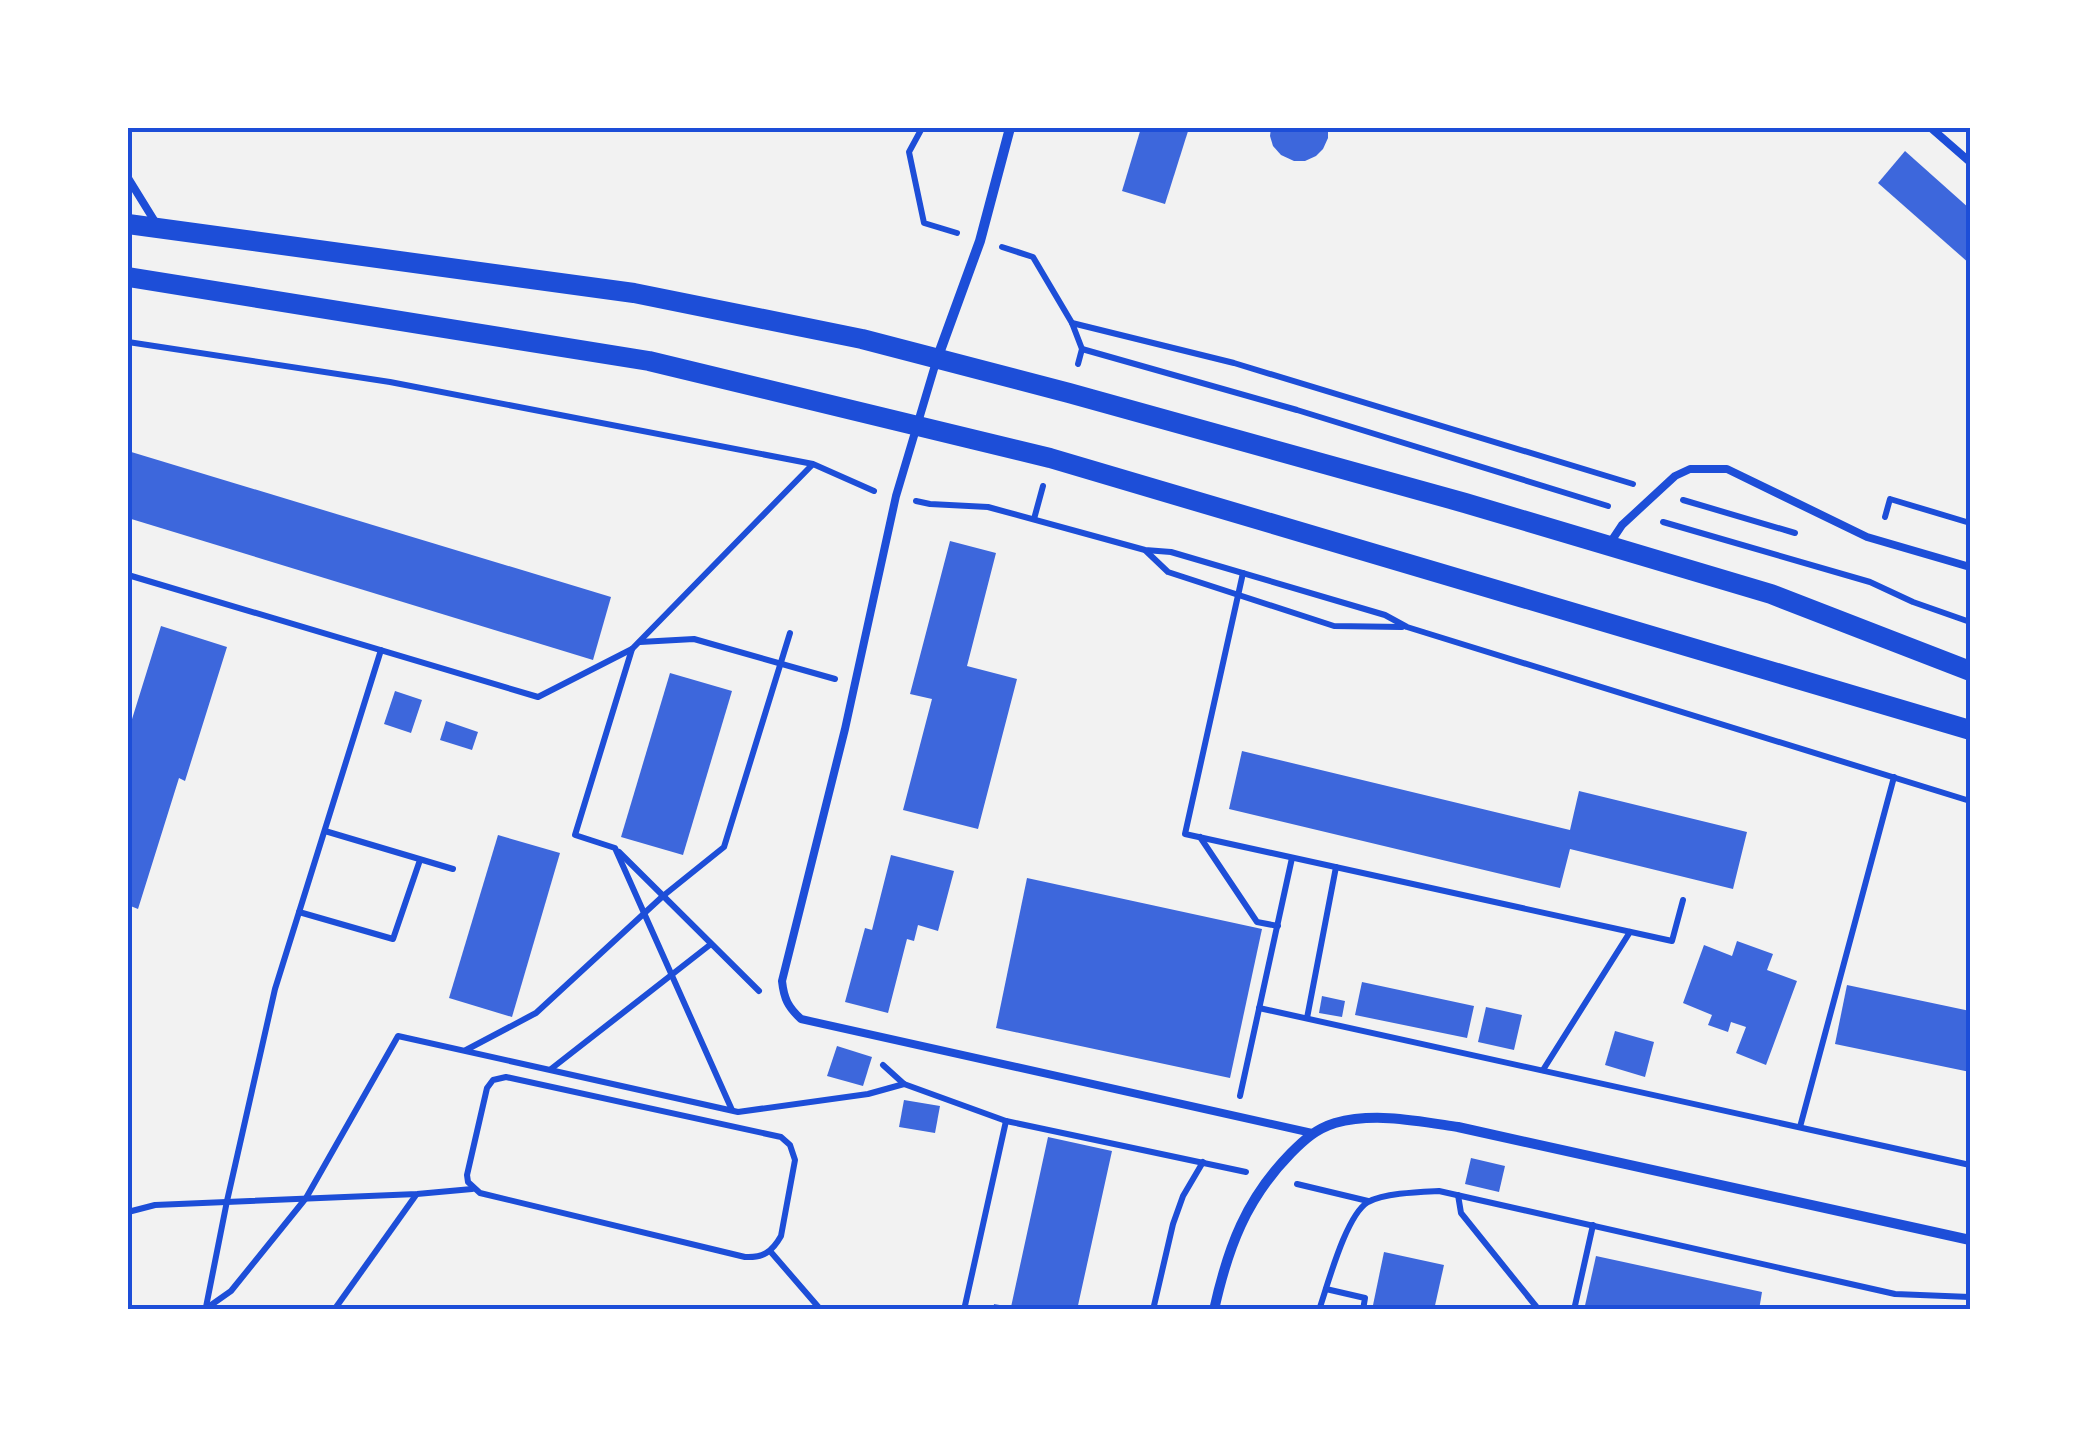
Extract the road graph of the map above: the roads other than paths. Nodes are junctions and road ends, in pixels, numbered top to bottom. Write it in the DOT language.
graph roads {
  1 [pos="1010,128"];
  2 [pos="1931,128"];
  3 [pos="1970,162"];
  4 [pos="128,178"];
  5 [pos="128,224"];
  6 [pos="159,228"];
  7 [pos="128,277"];
  8 [pos="936,359"];
  9 [pos="916,426"];
  10 [pos="1607,547"];
  11 [pos="1970,567"];
  12 [pos="1970,671"];
  13 [pos="1970,730"];
  14 [pos="1312,1133"];
  15 [pos="1970,1240"];
  16 [pos="1214,1310"];
  1 -- 8 [label="street"];
  2 -- 3 [label="lane"];
  4 -- 6 [label="lane"];
  5 -- 6 [label="main road"];
  6 -- 8 [label="main road"];
  7 -- 9 [label="main road"];
  8 -- 9 [label="lane"];
  8 -- 10 [label="main road"];
  9 -- 13 [label="main road"];
  9 -- 14 [label="lane"];
  10 -- 11 [label="lane"];
  10 -- 12 [label="main road"];
  14 -- 15 [label="street"];
  14 -- 16 [label="street"];
}
